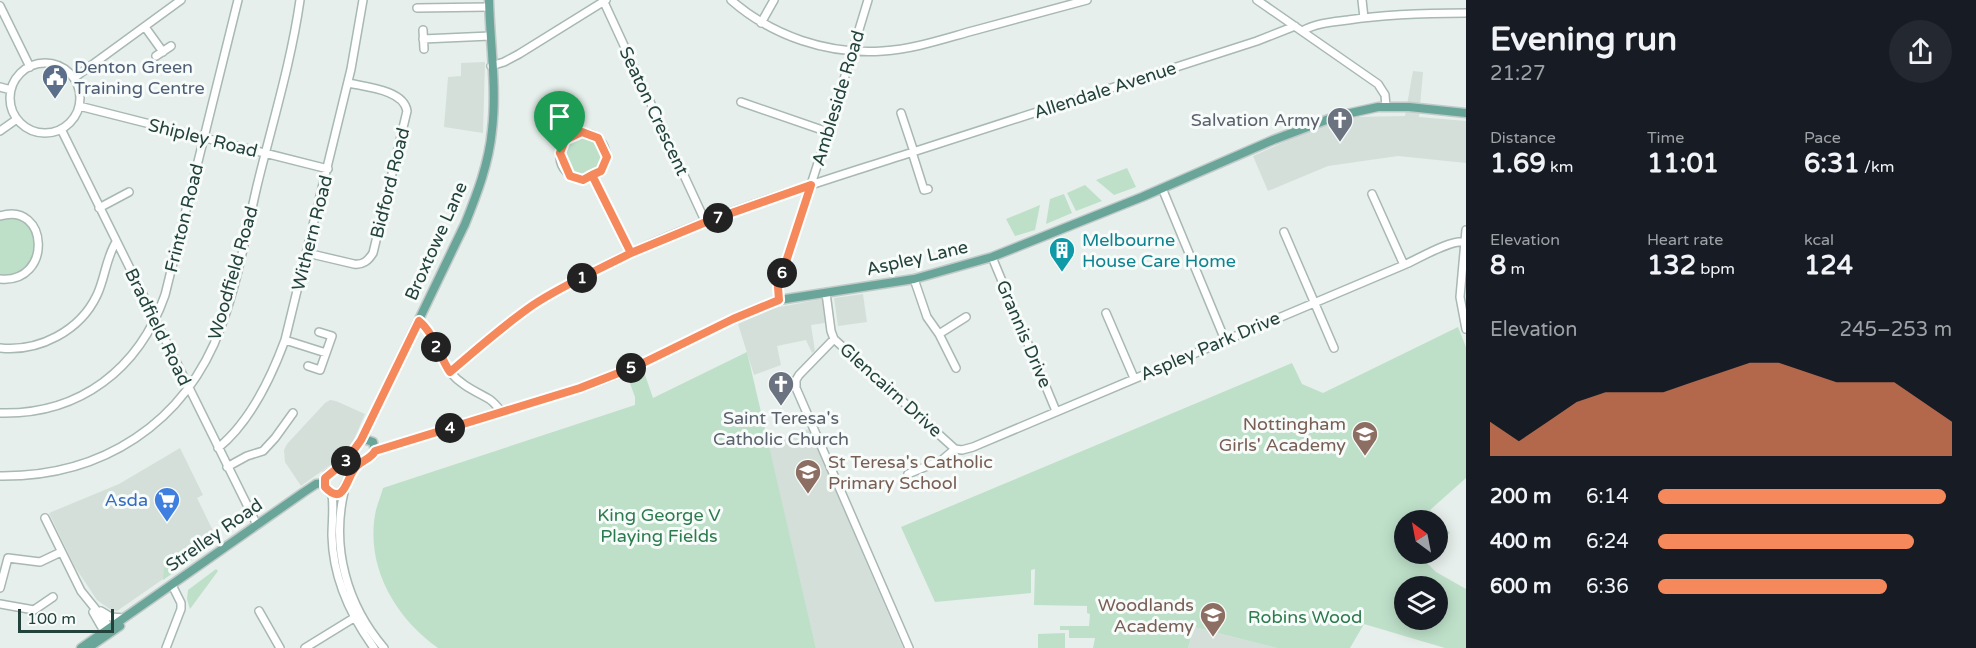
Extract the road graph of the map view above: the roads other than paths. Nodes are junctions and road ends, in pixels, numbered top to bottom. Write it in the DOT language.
graph roads {
  1 [pos="238,0"];
  2 [pos="300,0"];
  3 [pos="363,0"];
  4 [pos="604,0"];
  5 [pos="731,0"];
  6 [pos="774,0"];
  7 [pos="868,0"];
  8 [pos="1087,0"];
  9 [pos="1257,0"];
  10 [pos="1362,0"];
  11 [pos="178,1"];
  12 [pos="489,3"];
  13 [pos="0,6"];
  14 [pos="417,8"];
  15 [pos="1466,13"];
  16 [pos="1364,18"];
  17 [pos="761,23"];
  18 [pos="1295,26"];
  19 [pos="145,27"];
  20 [pos="423,30"];
  21 [pos="1302,31"];
  22 [pos="490,36"];
  23 [pos="423,39"];
  24 [pos="171,46"];
  25 [pos="424,49"];
  26 [pos="852,51"];
  27 [pos="163,52"];
  28 [pos="156,57"];
  29 [pos="491,66"];
  30 [pos="30,67"];
  31 [pos="74,78"];
  32 [pos="348,83"];
  33 [pos="0,87"];
  34 [pos="11,90"];
  35 [pos="741,102"];
  36 [pos="79,106"];
  37 [pos="1386,107"];
  38 [pos="902,113"];
  39 [pos="1466,113"];
  40 [pos="17,119"];
  41 [pos="61,129"];
  42 [pos="0,131"];
  43 [pos="828,132"];
  44 [pos="204,138"];
  45 [pos="913,152"];
  46 [pos="265,153"];
  47 [pos="328,169"];
  48 [pos="592,175"];
  49 [pos="811,185"];
  50 [pos="1162,188"];
  51 [pos="928,189"];
  52 [pos="129,192"];
  53 [pos="1372,195"];
  54 [pos="99,208"];
  55 [pos="0,216"];
  56 [pos="706,222"];
  57 [pos="1466,230"];
  58 [pos="1284,232"];
  59 [pos="116,242"];
  60 [pos="1465,242"];
  61 [pos="307,253"];
  62 [pos="631,253"];
  63 [pos="992,257"];
  64 [pos="1404,265"];
  65 [pos="914,279"];
  66 [pos="0,280"];
  67 [pos="826,293"];
  68 [pos="779,300"];
  69 [pos="1314,303"];
  70 [pos="1106,313"];
  71 [pos="966,317"];
  72 [pos="154,320"];
  73 [pos="419,321"];
  74 [pos="1466,329"];
  75 [pos="319,332"];
  76 [pos="939,334"];
  77 [pos="834,339"];
  78 [pos="285,340"];
  79 [pos="1226,340"];
  80 [pos="0,348"];
  81 [pos="1334,348"];
  82 [pos="326,353"];
  83 [pos="951,360"];
  84 [pos="943,365"];
  85 [pos="308,366"];
  86 [pos="956,368"];
  87 [pos="450,372"];
  88 [pos="1134,378"];
  89 [pos="188,389"];
  90 [pos="485,398"];
  91 [pos="1056,411"];
  92 [pos="502,412"];
  93 [pos="0,413"];
  94 [pos="293,413"];
  95 [pos="490,416"];
  96 [pos="361,440"];
  97 [pos="218,448"];
  98 [pos="956,449"];
  99 [pos="375,451"];
  100 [pos="227,467"];
  101 [pos="908,474"];
  102 [pos="0,476"];
  103 [pos="324,483"];
  104 [pos="344,492"];
  105 [pos="332,494"];
  106 [pos="45,518"];
  107 [pos="256,525"];
  108 [pos="61,552"];
  109 [pos="171,585"];
  110 [pos="0,588"];
  111 [pos="53,597"];
  112 [pos="89,602"];
  113 [pos="0,604"];
  114 [pos="259,611"];
  115 [pos="357,616"];
  116 [pos="124,618"];
  117 [pos="108,630"];
  118 [pos="81,648"];
  119 [pos="88,648"];
  120 [pos="166,648"];
  121 [pos="280,648"];
  122 [pos="305,648"];
  123 [pos="375,648"];
  124 [pos="384,648"];
  125 [pos="909,648"];
  1 -- 44 [label="street, Frinton Road"];
  2 -- 46 [label="street, Woodfield Road"];
  3 -- 32 [label="street, Withern Road"];
  4 -- 29 [label="street"];
  4 -- 56 [label="street, Seaton Crescent"];
  5 -- 17 [label="street"];
  6 -- 17 [label="street"];
  7 -- 26 [label="street, Ambleside Road"];
  8 -- 26 [label="street"];
  9 -- 18 [label="street"];
  10 -- 16 [label="street"];
  11 -- 19 [label="street"];
  12 -- 14 [label="street, Broxtowe Lane"];
  12 -- 22 [label="main road, Broxtowe Lane"];
  13 -- 30 [label="street"];
  15 -- 16 [label="street"];
  16 -- 21 [label="street"];
  17 -- 26 [label="street"];
  18 -- 21 [label="street"];
  18 -- 45 [label="street, Allendale Avenue"];
  19 -- 27 [label="street"];
  19 -- 31 [label="street"];
  20 -- 23 [label="street"];
  21 -- 37 [label="street"];
  22 -- 23 [label="street"];
  22 -- 29 [label="main road, Broxtowe Lane"];
  23 -- 25 [label="street"];
  24 -- 27 [label="street"];
  26 -- 43 [label="street, Ambleside Road"];
  27 -- 28 [label="street"];
  29 -- 73 [label="main road, Broxtowe Lane"];
  30 -- 31 [label="street"];
  30 -- 34 [label="street"];
  31 -- 36 [label="street"];
  32 -- 47 [label="street, Withern Road"];
  32 -- 61 [label="street, Bidford Road"];
  33 -- 34 [label="street"];
  34 -- 40 [label="street"];
  35 -- 43 [label="street"];
  36 -- 41 [label="street"];
  36 -- 44 [label="street, Shipley Road"];
  37 -- 39 [label="main road, Aspley Lane"];
  37 -- 50 [label="main road, Aspley Lane"];
  38 -- 45 [label="street"];
  40 -- 41 [label="street"];
  40 -- 42 [label="street"];
  41 -- 54 [label="street, Bradfield Road"];
  43 -- 49 [label="street, Ambleside Road"];
  44 -- 46 [label="street, Shipley Road"];
  44 -- 72 [label="street, Frinton Road"];
  45 -- 49 [label="street, Allendale Avenue"];
  45 -- 51 [label="street"];
  46 -- 47 [label="street, Shipley Road"];
  46 -- 89 [label="street, Woodfield Road"];
  47 -- 61 [label="street, Withern Road"];
  48 -- 48 [label="street"];
  48 -- 62 [label="street"];
  49 -- 56 [label="street, Allendale Avenue"];
  49 -- 68 [label="street, Ambleside Road"];
  50 -- 63 [label="main road, Aspley Lane"];
  50 -- 79 [label="street"];
  52 -- 54 [label="street"];
  53 -- 64 [label="street"];
  54 -- 59 [label="street, Bradfield Road"];
  55 -- 66 [label="street"];
  56 -- 62 [label="street, Allendale Avenue"];
  57 -- 60 [label="street"];
  58 -- 69 [label="street"];
  59 -- 72 [label="street, Bradfield Road"];
  59 -- 80 [label="street"];
  60 -- 64 [label="street, Aspley Park Drive"];
  60 -- 74 [label="street"];
  61 -- 78 [label="street, Withern Road"];
  62 -- 87 [label="street, Allendale Avenue"];
  63 -- 65 [label="main road, Aspley Lane"];
  63 -- 91 [label="street, Grannis Drive"];
  64 -- 69 [label="street, Aspley Park Drive"];
  65 -- 67 [label="main road, Aspley Lane"];
  65 -- 76 [label="street"];
  67 -- 68 [label="main road, Aspley Lane"];
  67 -- 77 [label="street, Glencairn Drive"];
  68 -- 92 [label="main road, Aspley Lane"];
  69 -- 79 [label="street, Aspley Park Drive"];
  69 -- 81 [label="street"];
  70 -- 88 [label="street"];
  71 -- 76 [label="street"];
  72 -- 89 [label="street, Bradfield Road"];
  72 -- 93 [label="street, Frinton Road"];
  73 -- 87 [label="street"];
  73 -- 96 [label="main road, Broxtowe Lane"];
  75 -- 82 [label="street"];
  76 -- 83 [label="street"];
  77 -- 98 [label="street, Glencairn Drive"];
  77 -- 125 [label="street"];
  78 -- 82 [label="street"];
  78 -- 97 [label="street, Withern Road"];
  79 -- 88 [label="street, Aspley Park Drive"];
  82 -- 85 [label="street"];
  83 -- 84 [label="street"];
  83 -- 86 [label="street"];
  87 -- 90 [label="street"];
  88 -- 91 [label="street, Aspley Park Drive"];
  89 -- 97 [label="street, Bradfield Road"];
  89 -- 102 [label="street, Woodfield Road"];
  90 -- 92 [label="street"];
  90 -- 95 [label="street"];
  91 -- 98 [label="street, Aspley Park Drive"];
  92 -- 95 [label="main road, Aspley Lane"];
  94 -- 100 [label="street"];
  95 -- 99 [label="main road, Aspley Lane"];
  96 -- 99 [label="main road"];
  96 -- 103 [label="main road, Broxtowe Lane"];
  97 -- 100 [label="street, Bradfield Road"];
  98 -- 101 [label="street, Aspley Park Drive"];
  99 -- 104 [label="main road"];
  100 -- 107 [label="street, Bradfield Road"];
  103 -- 105 [label="main road"];
  103 -- 107 [label="main road, Strelley Road"];
  104 -- 105 [label="main road"];
  104 -- 115 [label="street"];
  105 -- 115 [label="street"];
  106 -- 108 [label="street"];
  107 -- 109 [label="main road, Strelley Road"];
  108 -- 110 [label="street"];
  108 -- 112 [label="street"];
  109 -- 116 [label="main road, Strelley Road"];
  109 -- 120 [label="street"];
  111 -- 113 [label="street"];
  112 -- 116 [label="street"];
  112 -- 117 [label="street"];
  114 -- 121 [label="street"];
  115 -- 122 [label="street"];
  115 -- 123 [label="street"];
  115 -- 124 [label="street"];
  116 -- 117 [label="main road, Strelley Road"];
  117 -- 118 [label="main road, Strelley Road"];
  117 -- 119 [label="main road, Strelley Road"];
}
